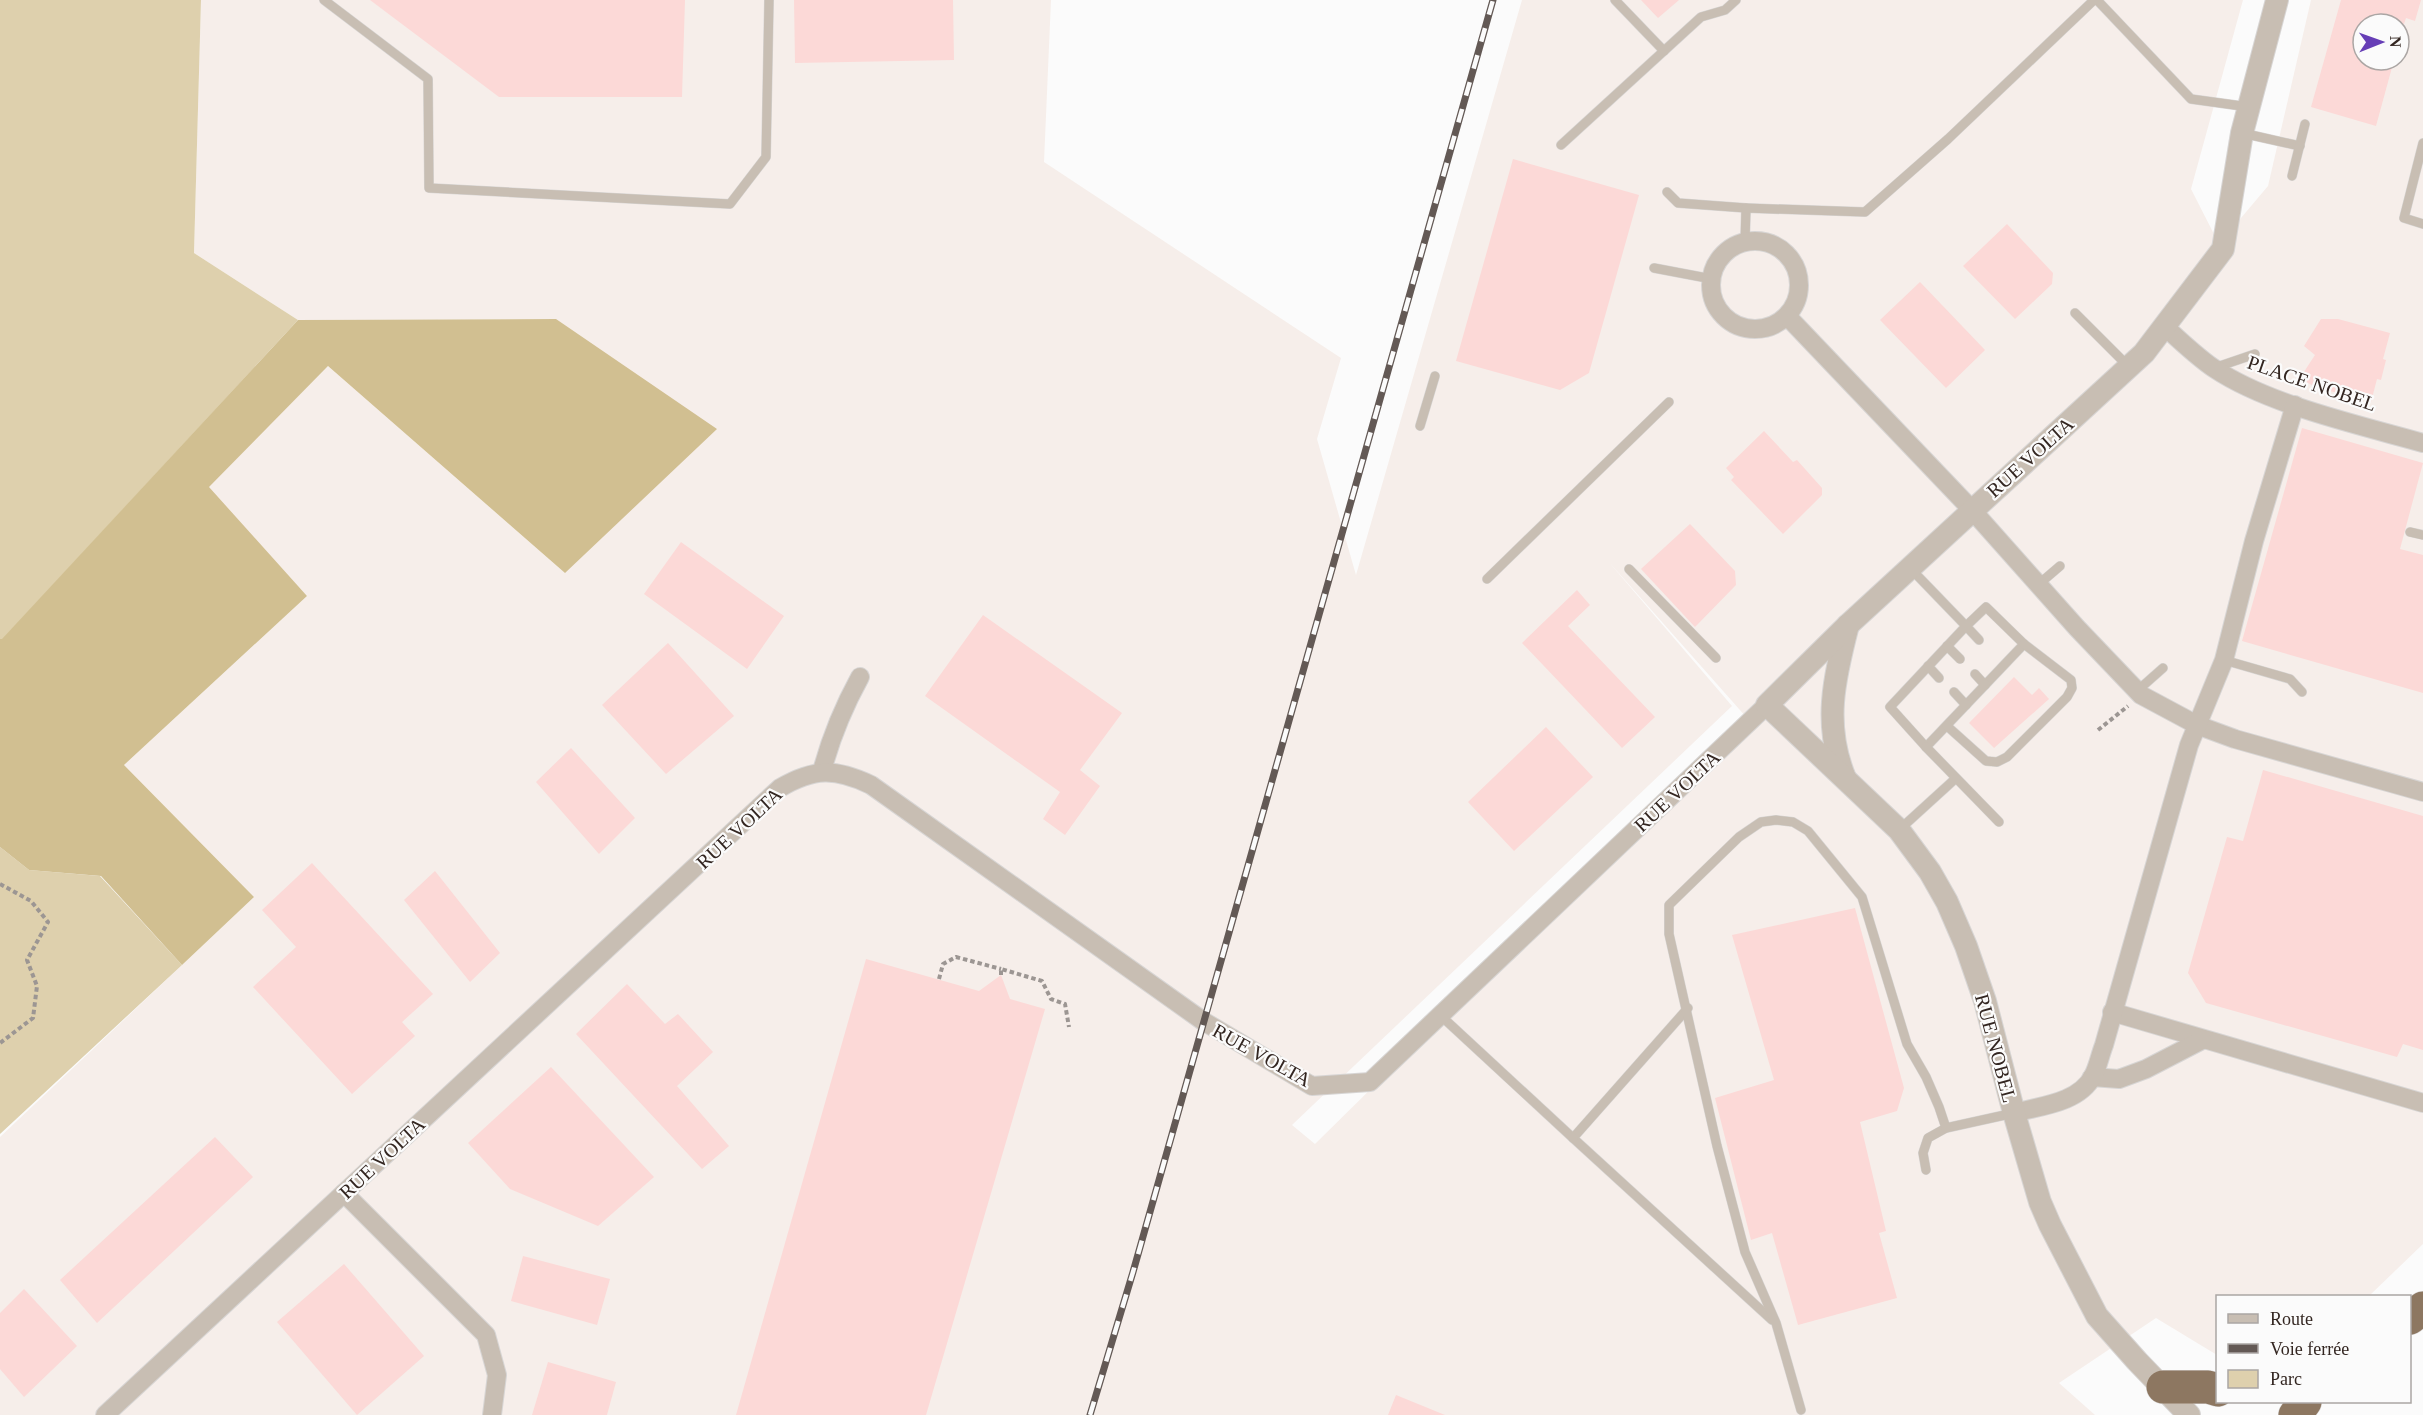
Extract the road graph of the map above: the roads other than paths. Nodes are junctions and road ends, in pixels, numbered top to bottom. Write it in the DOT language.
graph roads {
  1 [pos="324,0"];
  2 [pos="769,0"];
  3 [pos="1615,0"];
  4 [pos="1736,0"];
  5 [pos="2096,0"];
  6 [pos="2277,0"];
  7 [pos="1664,51"];
  8 [pos="2249,107"];
  9 [pos="2305,124"];
  10 [pos="2242,133"];
  11 [pos="2423,143"];
  12 [pos="1561,144"];
  13 [pos="2300,146"];
  14 [pos="2292,176"];
  15 [pos="1667,192"];
  16 [pos="1746,208"];
  17 [pos="2423,224"];
  18 [pos="1745,242"];
  19 [pos="1654,268"];
  20 [pos="1712,279"];
  21 [pos="2075,314"];
  22 [pos="1787,316"];
  23 [pos="2165,327"];
  24 [pos="2255,354"];
  25 [pos="2129,367"];
  26 [pos="2214,368"];
  27 [pos="1435,376"];
  28 [pos="1669,402"];
  29 [pos="2295,405"];
  30 [pos="1420,426"];
  31 [pos="2423,442"];
  32 [pos="1972,510"];
  33 [pos="2410,532"];
  34 [pos="2423,536"];
  35 [pos="2060,566"];
  36 [pos="1909,568"];
  37 [pos="1629,569"];
  38 [pos="1487,579"];
  39 [pos="2039,584"];
  40 [pos="1848,625"];
  41 [pos="1966,626"];
  42 [pos="1979,640"];
  43 [pos="2024,644"];
  44 [pos="1947,646"];
  45 [pos="1716,658"];
  46 [pos="1995,658"];
  47 [pos="1960,659"];
  48 [pos="2224,660"];
  49 [pos="1928,666"];
  50 [pos="2003,666"];
  51 [pos="2163,668"];
  52 [pos="1975,674"];
  53 [pos="860,677"];
  54 [pos="1939,678"];
  55 [pos="1985,685"];
  56 [pos="1954,692"];
  57 [pos="2302,692"];
  58 [pos="2139,693"];
  59 [pos="1767,705"];
  60 [pos="1966,705"];
  61 [pos="2197,725"];
  62 [pos="1947,726"];
  63 [pos="1926,747"];
  64 [pos="822,771"];
  65 [pos="1955,779"];
  66 [pos="1847,782"];
  67 [pos="2423,792"];
  68 [pos="1999,822"];
  69 [pos="1899,830"];
  70 [pos="1688,1008"];
  71 [pos="2112,1012"];
  72 [pos="1440,1015"];
  73 [pos="2202,1040"];
  74 [pos="2092,1077"];
  75 [pos="2423,1103"];
  76 [pos="2014,1113"];
  77 [pos="1946,1128"];
  78 [pos="1573,1138"];
  79 [pos="1926,1170"];
  80 [pos="344,1193"];
  81 [pos="1776,1323"];
  82 [pos="2163,1387"];
  83 [pos="2216,1390"];
  84 [pos="2304,1403"];
  85 [pos="1801,1410"];
  86 [pos="105,1415"];
  87 [pos="492,1415"];
  88 [pos="2189,1415"];
  89 [pos="2295,1415"];
  1 -- 2 [label="lane"];
  3 -- 7 [label="lane"];
  4 -- 7 [label="lane"];
  5 -- 8 [label="lane"];
  5 -- 16 [label="lane"];
  6 -- 8 [label="street, RUE VOLTA"];
  7 -- 12 [label="lane"];
  8 -- 10 [label="street, RUE VOLTA"];
  9 -- 13 [label="lane"];
  10 -- 13 [label="lane"];
  10 -- 23 [label="street, RUE VOLTA"];
  11 -- 17 [label="lane"];
  13 -- 14 [label="lane"];
  15 -- 16 [label="lane"];
  16 -- 18 [label="lane"];
  18 -- 20 [label="street"];
  18 -- 22 [label="street"];
  19 -- 20 [label="lane"];
  20 -- 22 [label="street"];
  21 -- 25 [label="lane"];
  22 -- 32 [label="street"];
  23 -- 25 [label="street, RUE VOLTA"];
  23 -- 26 [label="street, PLACE NOBEL"];
  24 -- 26 [label="lane"];
  25 -- 32 [label="street, RUE VOLTA"];
  26 -- 29 [label="street, PLACE NOBEL"];
  27 -- 30 [label="lane"];
  28 -- 38 [label="lane"];
  29 -- 31 [label="street, PLACE NOBEL"];
  29 -- 48 [label="street"];
  32 -- 36 [label="street, RUE VOLTA"];
  32 -- 39 [label="street"];
  33 -- 34 [label="lane"];
  35 -- 39 [label="lane"];
  36 -- 40 [label="street, RUE VOLTA"];
  36 -- 41 [label="lane"];
  37 -- 45 [label="lane"];
  39 -- 58 [label="street"];
  40 -- 59 [label="street, RUE VOLTA"];
  40 -- 66 [label="street"];
  41 -- 42 [label="lane"];
  41 -- 43 [label="lane"];
  41 -- 44 [label="lane"];
  43 -- 50 [label="lane"];
  43 -- 62 [label="lane"];
  44 -- 47 [label="lane"];
  44 -- 49 [label="lane"];
  46 -- 50 [label="lane"];
  48 -- 57 [label="lane"];
  48 -- 61 [label="street"];
  49 -- 54 [label="lane"];
  49 -- 63 [label="lane"];
  50 -- 55 [label="lane"];
  51 -- 58 [label="lane"];
  52 -- 55 [label="lane"];
  53 -- 64 [label="street"];
  55 -- 60 [label="lane"];
  56 -- 60 [label="lane"];
  58 -- 61 [label="street"];
  59 -- 66 [label="street, RUE NOBEL"];
  59 -- 72 [label="street, RUE VOLTA"];
  60 -- 62 [label="lane"];
  61 -- 67 [label="street"];
  61 -- 71 [label="street"];
  62 -- 63 [label="lane"];
  63 -- 65 [label="lane"];
  64 -- 72 [label="street, RUE VOLTA"];
  64 -- 80 [label="street, RUE VOLTA"];
  65 -- 68 [label="lane"];
  65 -- 69 [label="lane"];
  66 -- 69 [label="street, RUE NOBEL"];
  69 -- 76 [label="street, RUE NOBEL"];
  70 -- 77 [label="lane"];
  70 -- 78 [label="lane"];
  70 -- 81 [label="lane"];
  71 -- 73 [label="street"];
  71 -- 74 [label="street"];
  72 -- 78 [label="lane"];
  73 -- 74 [label="street"];
  73 -- 75 [label="street"];
  74 -- 76 [label="street"];
  76 -- 77 [label="lane"];
  76 -- 82 [label="street, RUE NOBEL"];
  77 -- 79 [label="lane"];
  78 -- 81 [label="lane"];
  80 -- 86 [label="street, RUE VOLTA"];
  80 -- 87 [label="street"];
  81 -- 85 [label="lane"];
  82 -- 83 [label="highway"];
  82 -- 88 [label="street, RUE NOBEL"];
  84 -- 89 [label="highway"];
}
